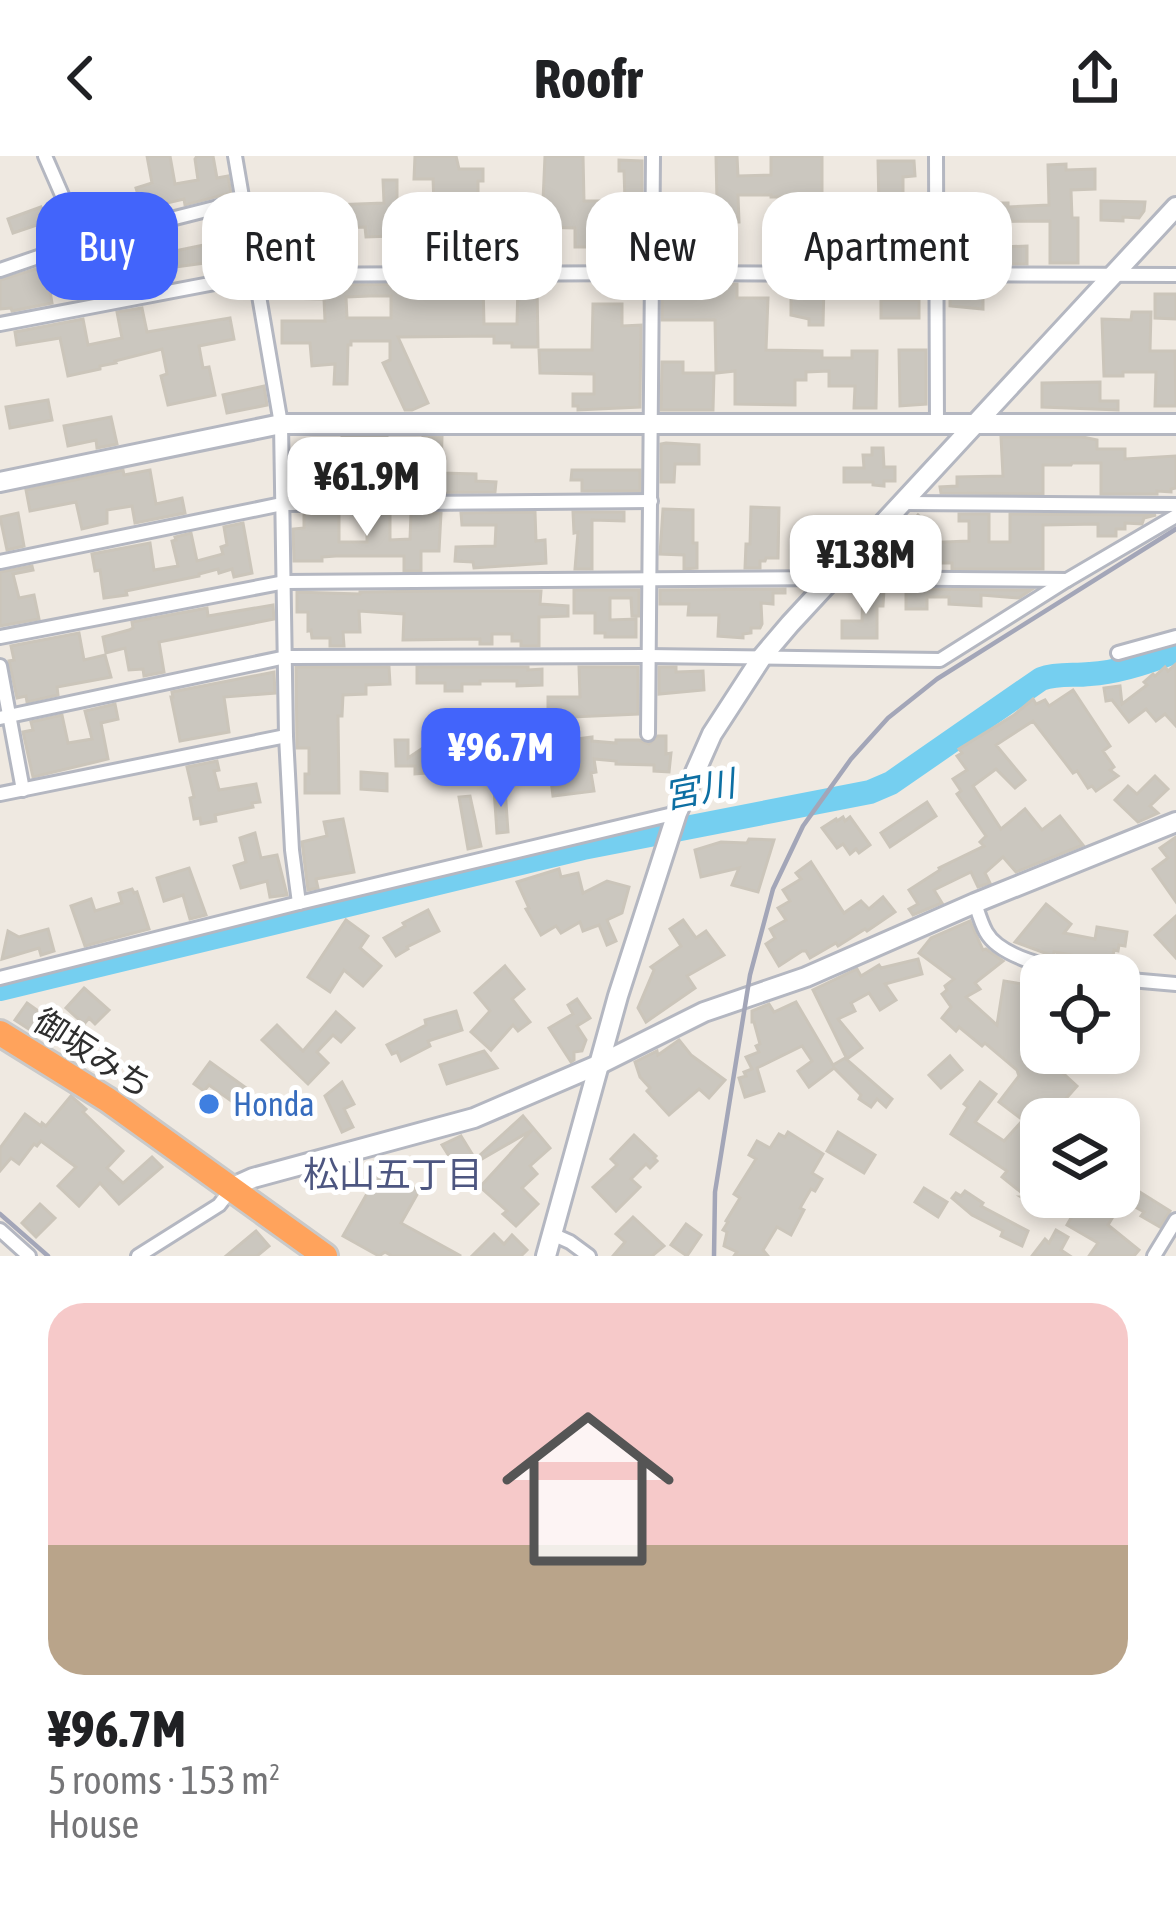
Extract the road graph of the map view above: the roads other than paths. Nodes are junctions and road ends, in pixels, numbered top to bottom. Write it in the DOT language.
graph roads {
  1 [pos="45,156"];
  2 [pos="235,156"];
  3 [pos="653,156"];
  4 [pos="936,156"];
  5 [pos="60,192"];
  6 [pos="241,192"];
  7 [pos="653,192"];
  8 [pos="935,192"];
  9 [pos="1176,207"];
  10 [pos="36,257"];
  11 [pos="0,269"];
  12 [pos="586,273"];
  13 [pos="358,274"];
  14 [pos="1012,274"];
  15 [pos="1113,275"];
  16 [pos="1176,275"];
  17 [pos="202,285"];
  18 [pos="261,300"];
  19 [pos="652,300"];
  20 [pos="935,300"];
  21 [pos="0,324"];
  22 [pos="281,424"];
  23 [pos="651,424"];
  24 [pos="1176,424"];
  25 [pos="937,425"];
  26 [pos="973,426"];
  27 [pos="0,482"];
  28 [pos="651,501"];
  29 [pos="902,503"];
  30 [pos="282,504"];
  31 [pos="1176,505"];
  32 [pos="1176,516"];
  33 [pos="0,562"];
  34 [pos="833,578"];
  35 [pos="649,579"];
  36 [pos="1066,580"];
  37 [pos="285,582"];
  38 [pos="0,637"];
  39 [pos="1176,637"];
  40 [pos="1118,653"];
  41 [pos="647,656"];
  42 [pos="286,657"];
  43 [pos="762,657"];
  44 [pos="0,666"];
  45 [pos="5,717"];
  46 [pos="648,734"];
  47 [pos="286,736"];
  48 [pos="23,790"];
  49 [pos="0,794"];
  50 [pos="675,817"];
  51 [pos="1176,822"];
  52 [pos="299,903"];
  53 [pos="975,903"];
  54 [pos="1020,957"];
  55 [pos="0,978"];
  56 [pos="1140,981"];
  57 [pos="1176,984"];
  58 [pos="0,1033"];
  59 [pos="600,1064"];
  60 [pos="232,1187"];
  61 [pos="1176,1220"];
  62 [pos="0,1230"];
  63 [pos="552,1234"];
  64 [pos="310,1252"];
  65 [pos="29,1256"];
  66 [pos="139,1256"];
  67 [pos="546,1256"];
  68 [pos="590,1256"];
  69 [pos="1154,1256"];
  1 -- 5 [label="street"];
  2 -- 6 [label="street"];
  3 -- 7 [label="street"];
  4 -- 8 [label="street"];
  9 -- 15 [label="street"];
  10 -- 11 [label="street"];
  12 -- 13 [label="street"];
  14 -- 15 [label="street"];
  15 -- 16 [label="street"];
  15 -- 26 [label="street"];
  17 -- 21 [label="street"];
  18 -- 22 [label="street"];
  19 -- 23 [label="street"];
  20 -- 25 [label="street"];
  22 -- 23 [label="street"];
  22 -- 27 [label="street"];
  22 -- 30 [label="street"];
  23 -- 25 [label="street"];
  23 -- 28 [label="street"];
  24 -- 26 [label="street"];
  25 -- 26 [label="street"];
  26 -- 29 [label="street"];
  28 -- 30 [label="street"];
  28 -- 35 [label="street"];
  29 -- 31 [label="street"];
  29 -- 34 [label="street"];
  30 -- 33 [label="street"];
  30 -- 37 [label="street"];
  32 -- 36 [label="street"];
  34 -- 35 [label="street"];
  34 -- 36 [label="street"];
  34 -- 43 [label="street"];
  35 -- 37 [label="street"];
  35 -- 41 [label="street"];
  36 -- 43 [label="street"];
  37 -- 38 [label="street"];
  37 -- 42 [label="street"];
  39 -- 40 [label="street"];
  41 -- 42 [label="street"];
  41 -- 43 [label="street"];
  41 -- 46 [label="street"];
  42 -- 45 [label="street"];
  42 -- 47 [label="street"];
  43 -- 50 [label="street"];
  44 -- 45 [label="street"];
  45 -- 48 [label="street"];
  47 -- 48 [label="street"];
  47 -- 52 [label="street"];
  48 -- 49 [label="street"];
  50 -- 52 [label="street"];
  50 -- 59 [label="street"];
  51 -- 53 [label="street"];
  52 -- 55 [label="street"];
  53 -- 54 [label="street"];
  53 -- 59 [label="street"];
  56 -- 57 [label="street"];
  58 -- 60 [label="highway, 御坂みち"];
  59 -- 60 [label="street"];
  59 -- 63 [label="street"];
  60 -- 64 [label="highway, 御坂みち"];
  60 -- 66 [label="street"];
  61 -- 69 [label="street"];
  62 -- 65 [label="street"];
  63 -- 67 [label="street"];
  63 -- 68 [label="street"];
}
